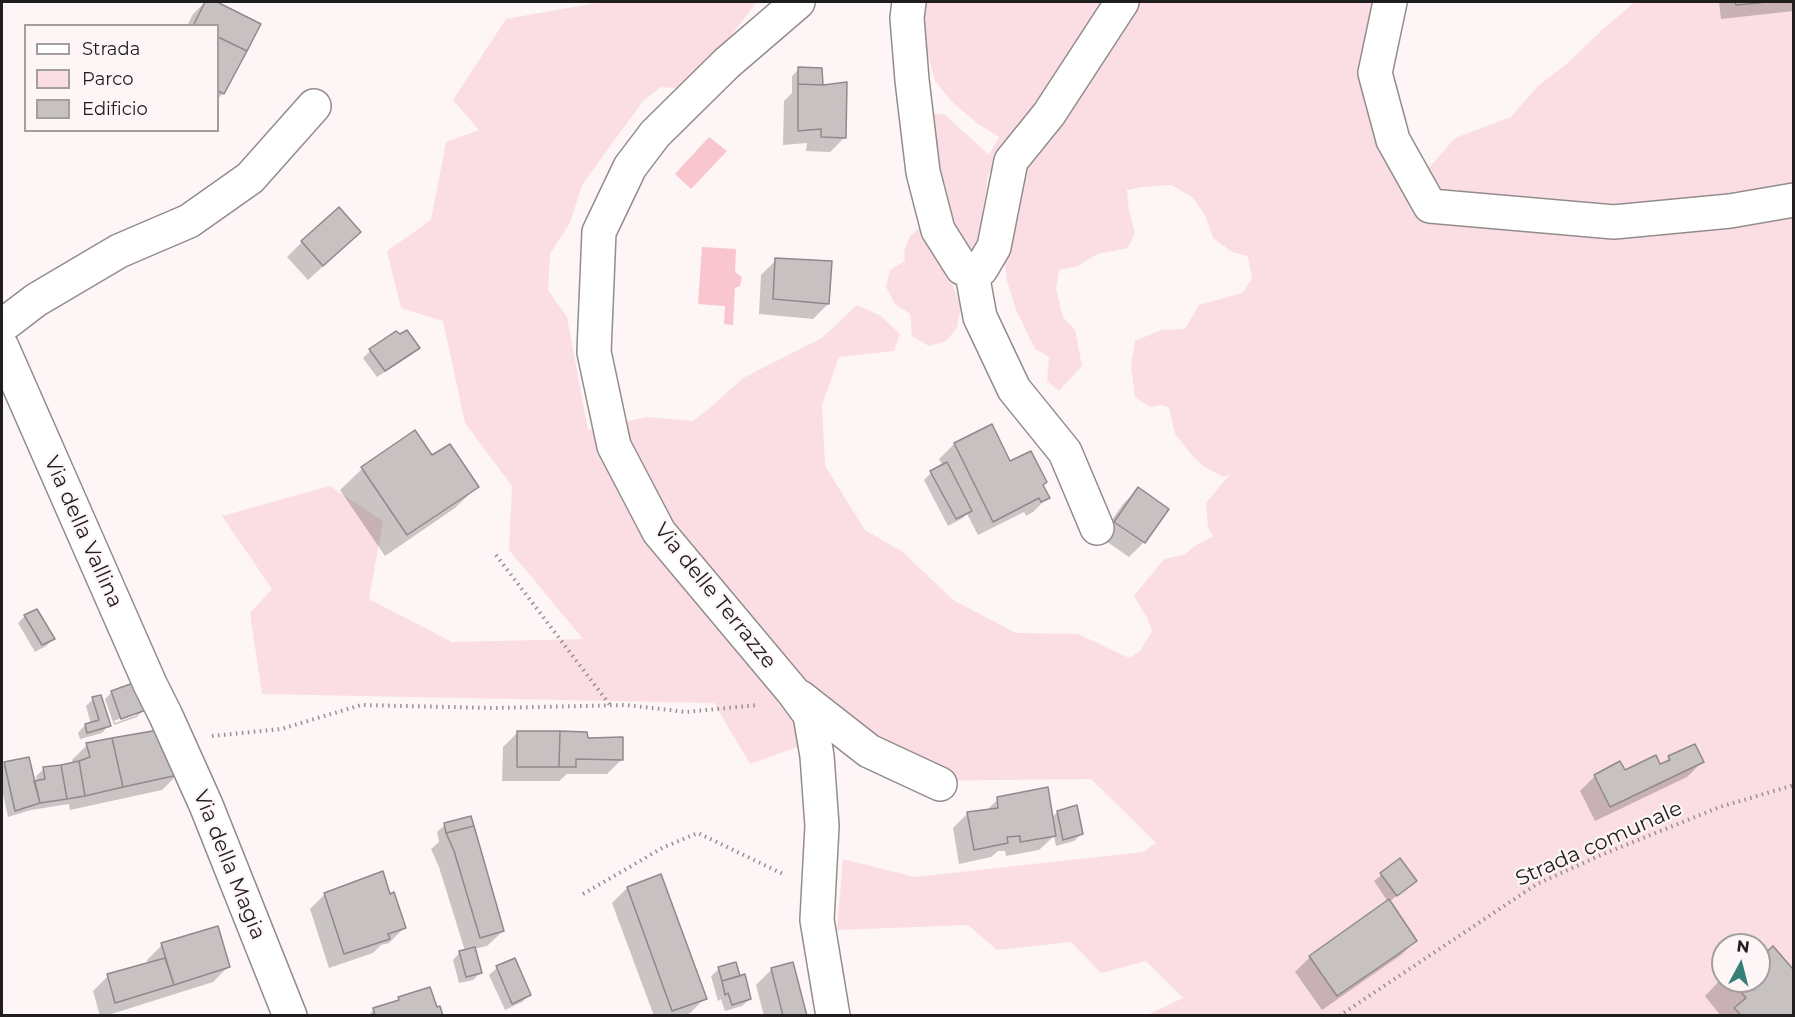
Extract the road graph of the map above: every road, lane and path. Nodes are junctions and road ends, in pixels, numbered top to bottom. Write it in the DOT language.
graph roads {
  1 [pos="798,2"];
  2 [pos="909,2"];
  3 [pos="1122,2"];
  4 [pos="1390,2"];
  5 [pos="314,106"];
  6 [pos="1794,200"];
  7 [pos="971,268"];
  8 [pos="2,326"];
  9 [pos="2,347"];
  10 [pos="1097,528"];
  11 [pos="496,555"];
  12 [pos="794,693"];
  13 [pos="610,705"];
  14 [pos="166,716"];
  15 [pos="940,784"];
  16 [pos="1794,785"];
  17 [pos="583,894"];
  18 [pos="818,894"];
  19 [pos="290,1016"];
  20 [pos="833,1016"];
  21 [pos="1339,1016"];
  1 -- 12 [label="street, Via delle Terrazze"];
  2 -- 7 [label="street"];
  3 -- 7 [label="street"];
  4 -- 6 [label="street"];
  5 -- 8 [label="street"];
  7 -- 10 [label="street"];
  9 -- 14 [label="street, Via della Vallina"];
  11 -- 13 [label="path"];
  12 -- 13 [label="path"];
  12 -- 15 [label="street"];
  12 -- 18 [label="street, Via delle Terrazze"];
  13 -- 14 [label="path"];
  14 -- 19 [label="street, Via della Magia"];
  16 -- 21 [label="path, Strada comunale"];
  17 -- 18 [label="path"];
  18 -- 20 [label="street, Via delle Terrazze"];
}
